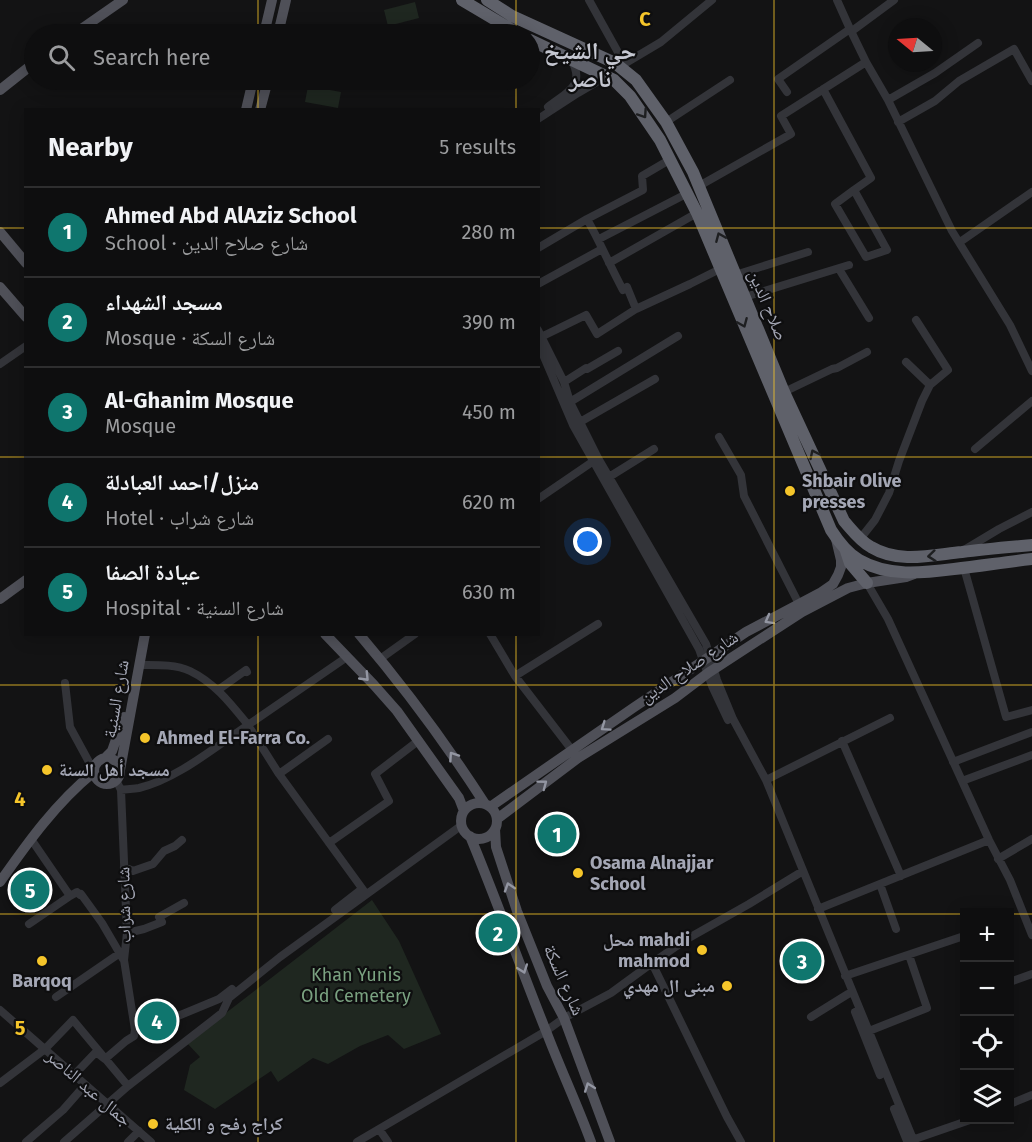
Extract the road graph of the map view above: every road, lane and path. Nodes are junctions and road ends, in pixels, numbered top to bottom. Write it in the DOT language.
graph roads {
  1 [pos="115,0"];
  2 [pos="123,0"];
  3 [pos="272,0"];
  4 [pos="286,0"];
  5 [pos="462,0"];
  6 [pos="487,0"];
  7 [pos="589,0"];
  8 [pos="712,0"];
  9 [pos="837,0"];
  10 [pos="894,0"];
  11 [pos="81,24"];
  12 [pos="88,24"];
  13 [pos="266,24"];
  14 [pos="280,24"];
  15 [pos="502,24"];
  16 [pos="530,24"];
  17 [pos="540,29"];
  18 [pos="851,30"];
  19 [pos="978,43"];
  20 [pos="540,45"];
  21 [pos="571,59"];
  22 [pos="866,62"];
  23 [pos="24,65"];
  24 [pos="621,65"];
  25 [pos="24,71"];
  26 [pos="607,76"];
  27 [pos="730,80"];
  28 [pos="1032,81"];
  29 [pos="0,83"];
  30 [pos="823,89"];
  31 [pos="0,90"];
  32 [pos="251,90"];
  33 [pos="265,90"];
  34 [pos="787,92"];
  35 [pos="888,100"];
  36 [pos="246,108"];
  37 [pos="260,108"];
  38 [pos="540,112"];
  39 [pos="540,118"];
  40 [pos="666,122"];
  41 [pos="898,123"];
  42 [pos="671,159"];
  43 [pos="694,189"];
  44 [pos="854,190"];
  45 [pos="1032,192"];
  46 [pos="697,213"];
  47 [pos="587,219"];
  48 [pos="0,232"];
  49 [pos="599,239"];
  50 [pos="960,242"];
  51 [pos="540,247"];
  52 [pos="602,249"];
  53 [pos="808,252"];
  54 [pos="24,261"];
  55 [pos="609,263"];
  56 [pos="849,265"];
  57 [pos="839,269"];
  58 [pos="729,274"];
  59 [pos="540,283"];
  60 [pos="0,287"];
  61 [pos="745,297"];
  62 [pos="636,309"];
  63 [pos="24,315"];
  64 [pos="869,318"];
  65 [pos="916,320"];
  66 [pos="678,336"];
  67 [pos="540,337"];
  68 [pos="540,339"];
  69 [pos="540,340"];
  70 [pos="24,347"];
  71 [pos="618,351"];
  72 [pos="867,352"];
  73 [pos="906,362"];
  74 [pos="0,364"];
  75 [pos="1032,371"];
  76 [pos="655,379"];
  77 [pos="564,382"];
  78 [pos="930,385"];
  79 [pos="784,392"];
  80 [pos="1032,401"];
  81 [pos="570,402"];
  82 [pos="580,422"];
  83 [pos="719,437"];
  84 [pos="654,449"];
  85 [pos="975,449"];
  86 [pos="596,459"];
  87 [pos="609,477"];
  88 [pos="540,498"];
  89 [pos="1032,512"];
  90 [pos="999,529"];
  91 [pos="860,539"];
  92 [pos="840,543"];
  93 [pos="1032,545"];
  94 [pos="1006,548"];
  95 [pos="960,552"];
  96 [pos="1032,559"];
  97 [pos="964,568"];
  98 [pos="915,573"];
  99 [pos="24,580"];
  100 [pos="867,583"];
  101 [pos="0,597"];
  102 [pos="799,604"];
  103 [pos="598,624"];
  104 [pos="139,636"];
  105 [pos="145,636"];
  106 [pos="327,636"];
  107 [pos="361,636"];
  108 [pos="412,636"];
  109 [pos="491,636"];
  110 [pos="346,657"];
  111 [pos="380,659"];
  112 [pos="707,659"];
  113 [pos="139,665"];
  114 [pos="711,671"];
  115 [pos="247,672"];
  116 [pos="515,676"];
  117 [pos="66,683"];
  118 [pos="218,690"];
  119 [pos="1032,710"];
  120 [pos="890,718"];
  121 [pos="248,725"];
  122 [pos="1032,732"];
  123 [pos="328,739"];
  124 [pos="418,741"];
  125 [pos="842,741"];
  126 [pos="575,754"];
  127 [pos="1032,754"];
  128 [pos="105,758"];
  129 [pos="953,762"];
  130 [pos="95,769"];
  131 [pos="279,774"];
  132 [pos="119,780"];
  133 [pos="766,780"];
  134 [pos="962,781"];
  135 [pos="488,806"];
  136 [pos="465,811"];
  137 [pos="496,824"];
  138 [pos="462,825"];
  139 [pos="470,836"];
  140 [pos="31,839"];
  141 [pos="1032,839"];
  142 [pos="182,840"];
  143 [pos="989,840"];
  144 [pos="329,843"];
  145 [pos="998,859"];
  146 [pos="124,867"];
  147 [pos="800,872"];
  148 [pos="901,876"];
  149 [pos="0,882"];
  150 [pos="880,884"];
  151 [pos="364,891"];
  152 [pos="69,896"];
  153 [pos="184,903"];
  154 [pos="818,909"];
  155 [pos="29,924"];
  156 [pos="896,928"];
  157 [pos="126,933"];
  158 [pos="1032,935"];
  159 [pos="960,937"];
  160 [pos="909,955"];
  161 [pos="122,956"];
  162 [pos="652,963"];
  163 [pos="1032,974"];
  164 [pos="845,976"];
  165 [pos="1014,981"];
  166 [pos="848,994"];
  167 [pos="56,997"];
  168 [pos="0,1010"];
  169 [pos="810,1017"];
  170 [pos="564,1018"];
  171 [pos="135,1030"];
  172 [pos="546,1031"];
  173 [pos="869,1031"];
  174 [pos="45,1049"];
  175 [pos="105,1059"];
  176 [pos="75,1074"];
  177 [pos="0,1083"];
  178 [pos="85,1085"];
  179 [pos="128,1086"];
  180 [pos="1032,1095"];
  181 [pos="1014,1102"];
  182 [pos="109,1105"];
  183 [pos="960,1123"];
  184 [pos="379,1130"];
  185 [pos="139,1131"];
  186 [pos="909,1141"];
  187 [pos="26,1142"];
  188 [pos="64,1142"];
  189 [pos="128,1142"];
  190 [pos="152,1142"];
  191 [pos="357,1142"];
  192 [pos="388,1142"];
  193 [pos="591,1142"];
  194 [pos="610,1142"];
  195 [pos="741,1142"];
  1 -- 11 [label="main road"];
  2 -- 12 [label="main road"];
  3 -- 13 [label="main road"];
  4 -- 14 [label="main road"];
  5 -- 15 [label="highway"];
  6 -- 16 [label="highway, صلاح الدين"];
  7 -- 24 [label="street"];
  8 -- 24 [label="street"];
  9 -- 18 [label="street"];
  10 -- 18 [label="street"];
  17 -- 24 [label="highway, صلاح الدين"];
  18 -- 22 [label="street"];
  18 -- 34 [label="street"];
  19 -- 35 [label="street"];
  20 -- 21 [label="highway, صلاح الدين"];
  21 -- 26 [label="highway, صلاح الدين"];
  21 -- 38 [label="street"];
  22 -- 30 [label="street"];
  22 -- 35 [label="street"];
  23 -- 29 [label="main road"];
  24 -- 40 [label="highway, صلاح الدين"];
  25 -- 31 [label="main road"];
  26 -- 39 [label="street"];
  26 -- 42 [label="highway, صلاح الدين, one-way"];
  27 -- 40 [label="street"];
  28 -- 41 [label="street"];
  30 -- 43 [label="street"];
  30 -- 44 [label="street"];
  32 -- 36 [label="main road"];
  33 -- 37 [label="main road"];
  35 -- 41 [label="street"];
  40 -- 43 [label="highway, صلاح الدين"];
  41 -- 50 [label="street"];
  42 -- 43 [label="highway, صلاح الدين"];
  42 -- 47 [label="street"];
  43 -- 46 [label="highway, صلاح الدين"];
  43 -- 49 [label="street"];
  58 -- 43 [label="highway, صلاح الدين, one-way"];
  44 -- 44 [label="street"];
  45 -- 50 [label="street"];
  46 -- 55 [label="street"];
  46 -- 58 [label="highway, صلاح الدين"];
  47 -- 49 [label="street"];
  47 -- 51 [label="street"];
  48 -- 54 [label="main road"];
  49 -- 52 [label="street"];
  50 -- 75 [label="street"];
  52 -- 55 [label="street"];
  52 -- 59 [label="street"];
  53 -- 58 [label="street"];
  55 -- 62 [label="street"];
  56 -- 57 [label="street"];
  57 -- 61 [label="street"];
  57 -- 64 [label="street"];
  58 -- 61 [label="highway, صلاح الدين"];
  58 -- 62 [label="street"];
  58 -- 92 [label="highway, صلاح الدين, one-way"];
  60 -- 63 [label="main road"];
  61 -- 79 [label="highway, صلاح الدين"];
  62 -- 67 [label="street"];
  65 -- 78 [label="street"];
  66 -- 81 [label="street"];
  68 -- 77 [label="street"];
  69 -- 86 [label="street"];
  70 -- 74 [label="street"];
  71 -- 77 [label="street"];
  72 -- 79 [label="street"];
  73 -- 78 [label="street"];
  76 -- 82 [label="street"];
  77 -- 81 [label="street"];
  78 -- 91 [label="street"];
  91 -- 79 [label="highway, صلاح الدين, one-way"];
  80 -- 85 [label="street"];
  81 -- 82 [label="street"];
  82 -- 86 [label="street"];
  83 -- 102 [label="street"];
  84 -- 87 [label="street"];
  86 -- 87 [label="street"];
  86 -- 88 [label="street"];
  86 -- 112 [label="street"];
  87 -- 112 [label="street"];
  89 -- 90 [label="street"];
  90 -- 94 [label="street"];
  90 -- 95 [label="street"];
  95 -- 91 [label="highway, صلاح الدين, one-way"];
  92 -- 98 [label="highway, صلاح الدين"];
  92 -- 100 [label="highway"];
  92 -- 102 [label="main road, شارع صلاح الدين"];
  93 -- 94 [label="highway, صلاح الدين"];
  94 -- 95 [label="highway, صلاح الدين"];
  96 -- 97 [label="highway, صلاح الدين"];
  97 -- 98 [label="highway, صلاح الدين"];
  97 -- 119 [label="street"];
  98 -- 100 [label="main road, شارع صلاح الدين"];
  99 -- 101 [label="main road"];
  100 -- 114 [label="main road, شارع صلاح الدين"];
  100 -- 129 [label="street"];
  102 -- 112 [label="main road, شارع صلاح الدين, one-way"];
  103 -- 116 [label="street"];
  104 -- 128 [label="main road, شارع السنية"];
  105 -- 113 [label="main road, شارع السنية"];
  106 -- 110 [label="main road"];
  107 -- 111 [label="main road"];
  108 -- 111 [label="street"];
  109 -- 116 [label="street"];
  110 -- 121 [label="street"];
  110 -- 124 [label="main road, one-way"];
  135 -- 111 [label="main road, one-way"];
  112 -- 114 [label="street"];
  112 -- 126 [label="main road, شارع صلاح الدين, one-way"];
  113 -- 118 [label="street"];
  113 -- 132 [label="main road, شارع السنية"];
  114 -- 126 [label="main road, شارع صلاح الدين"];
  114 -- 133 [label="street"];
  114 -- 147 [label="street"];
  115 -- 118 [label="street"];
  116 -- 126 [label="street"];
  117 -- 130 [label="street"];
  118 -- 121 [label="street"];
  120 -- 125 [label="street"];
  121 -- 131 [label="street"];
  121 -- 132 [label="street"];
  122 -- 129 [label="street"];
  123 -- 131 [label="street"];
  124 -- 136 [label="main road"];
  124 -- 144 [label="street"];
  125 -- 133 [label="street"];
  125 -- 148 [label="street"];
  126 -- 135 [label="main road, شارع صلاح الدين"];
  137 -- 126 [label="main road, شارع صلاح الدين, one-way"];
  127 -- 134 [label="street"];
  128 -- 130 [label="main road, شارع السنية"];
  128 -- 132 [label="main road, شارع السنية"];
  129 -- 134 [label="street"];
  130 -- 132 [label="main road"];
  130 -- 140 [label="main road, شارع السنية"];
  131 -- 144 [label="street"];
  132 -- 146 [label="street, شارع شراب"];
  133 -- 147 [label="street"];
  134 -- 143 [label="street"];
  135 -- 136 [label="main road"];
  135 -- 137 [label="main road"];
  136 -- 138 [label="main road"];
  137 -- 139 [label="main road"];
  170 -- 137 [label="main road, شارع السكة, one-way"];
  138 -- 139 [label="main road"];
  138 -- 151 [label="street"];
  139 -- 172 [label="main road, شارع السكة, one-way"];
  140 -- 149 [label="main road, شارع السنية"];
  140 -- 152 [label="street"];
  141 -- 145 [label="street"];
  142 -- 146 [label="street"];
  143 -- 145 [label="street"];
  143 -- 148 [label="street"];
  144 -- 151 [label="street"];
  145 -- 158 [label="street"];
  146 -- 157 [label="street, شارع شراب"];
  147 -- 154 [label="street"];
  147 -- 162 [label="street"];
  147 -- 166 [label="street"];
  148 -- 150 [label="street"];
  150 -- 154 [label="street"];
  150 -- 156 [label="street"];
  151 -- 171 [label="street"];
  151 -- 179 [label="street"];
  152 -- 155 [label="street"];
  152 -- 161 [label="street"];
  153 -- 157 [label="street"];
  154 -- 164 [label="street"];
  157 -- 161 [label="street, شارع شراب"];
  159 -- 160 [label="street"];
  160 -- 164 [label="street"];
  160 -- 173 [label="street"];
  161 -- 167 [label="street"];
  161 -- 171 [label="street, شارع شراب"];
  162 -- 170 [label="street"];
  162 -- 195 [label="street"];
  163 -- 165 [label="street"];
  164 -- 173 [label="street"];
  166 -- 169 [label="street"];
  166 -- 186 [label="street"];
  168 -- 174 [label="street, جمال عبد الناصر"];
  170 -- 172 [label="street"];
  194 -- 170 [label="main road, شارع السكة, one-way"];
  171 -- 175 [label="street"];
  172 -- 184 [label="street"];
  172 -- 193 [label="main road, شارع السكة"];
  173 -- 186 [label="street"];
  174 -- 175 [label="street"];
  174 -- 176 [label="street, جمال عبد الناصر"];
  174 -- 177 [label="street"];
  175 -- 176 [label="street"];
  175 -- 179 [label="street"];
  176 -- 178 [label="street, جمال عبد الناصر"];
  178 -- 182 [label="street, جمال عبد الناصر"];
  178 -- 187 [label="street"];
  179 -- 182 [label="street"];
  180 -- 181 [label="street"];
  182 -- 185 [label="street, جمال عبد الناصر"];
  182 -- 188 [label="street"];
  183 -- 186 [label="street"];
  184 -- 191 [label="street"];
  184 -- 192 [label="street"];
  185 -- 189 [label="street"];
  185 -- 190 [label="street, جمال عبد الناصر"];
}
